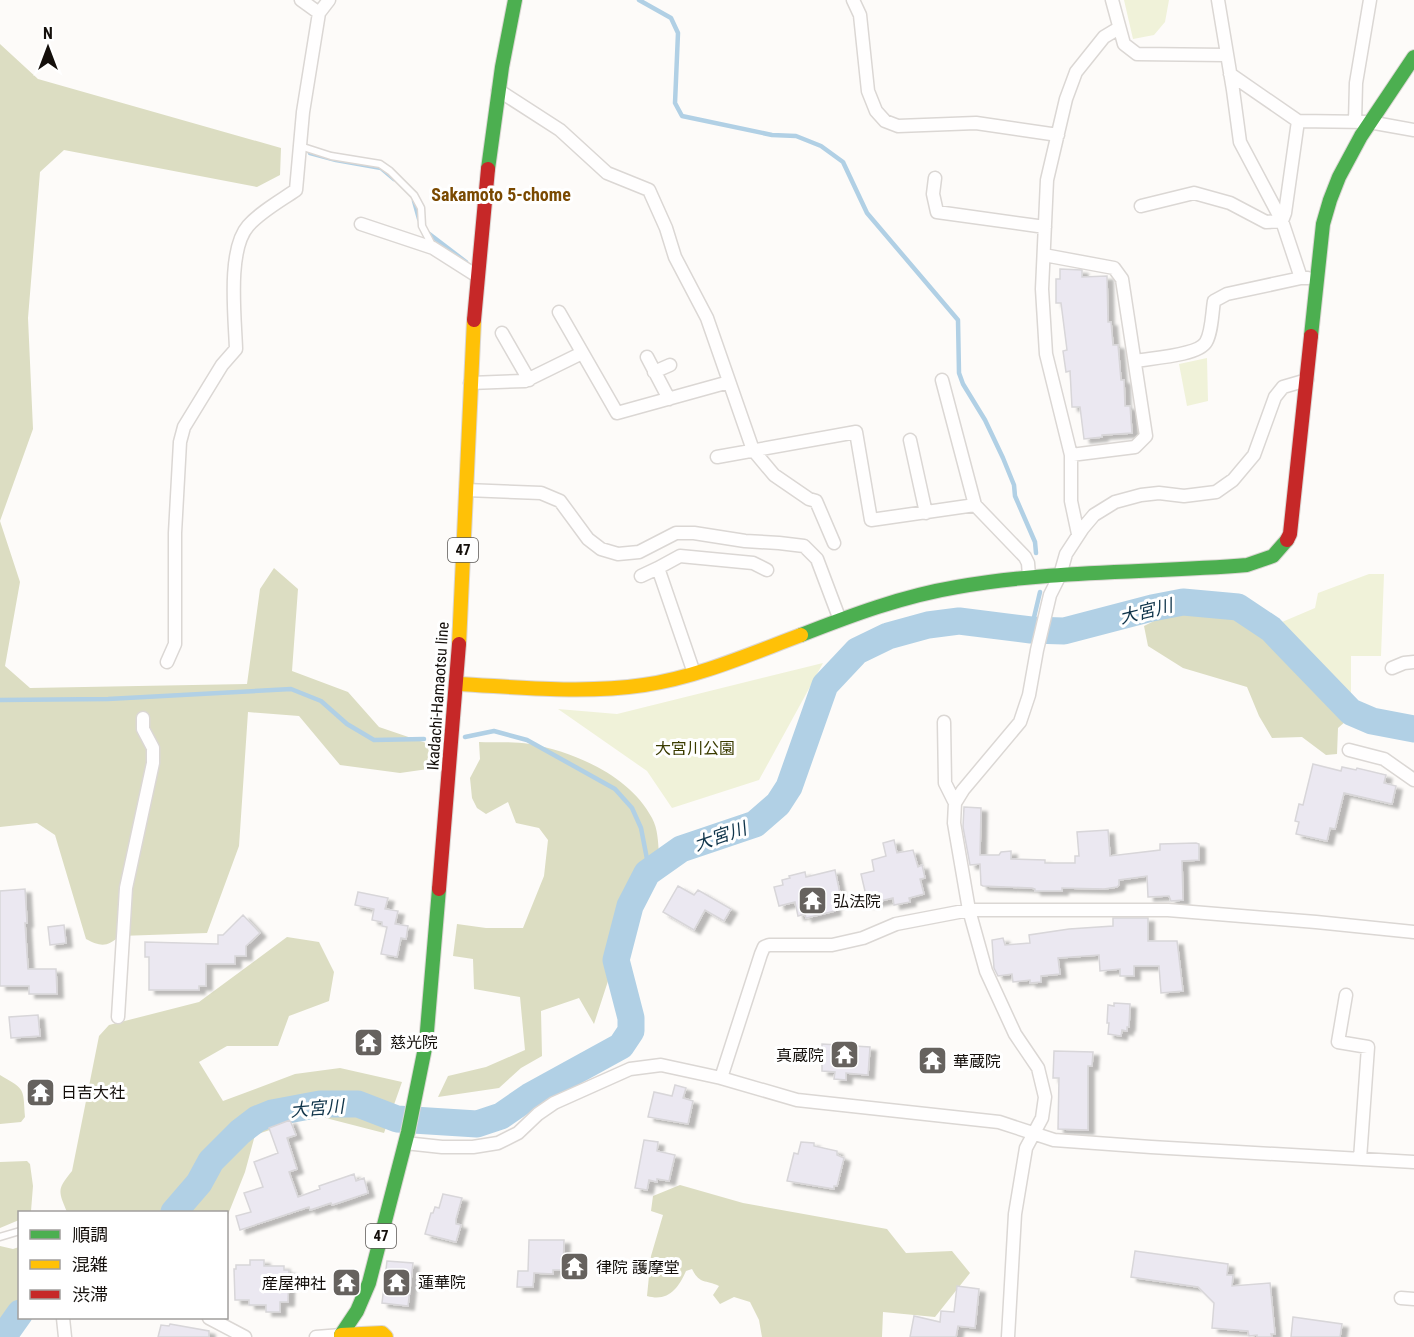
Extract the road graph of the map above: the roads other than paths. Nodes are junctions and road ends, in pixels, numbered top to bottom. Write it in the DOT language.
graph roads {
  1 [pos="301,0"];
  2 [pos="329,0"];
  3 [pos="516,0"];
  4 [pos="853,0"];
  5 [pos="1112,0"];
  6 [pos="1218,0"];
  7 [pos="1370,0"];
  8 [pos="320,13"];
  9 [pos="1119,28"];
  10 [pos="1226,55"];
  11 [pos="1414,57"];
  12 [pos="1230,74"];
  13 [pos="498,90"];
  14 [pos="1298,121"];
  15 [pos="1362,122"];
  16 [pos="1414,130"];
  17 [pos="1058,135"];
  18 [pos="300,146"];
  19 [pos="935,178"];
  20 [pos="1141,206"];
  21 [pos="1282,221"];
  22 [pos="360,224"];
  23 [pos="1045,227"];
  24 [pos="433,248"];
  25 [pos="1044,255"];
  26 [pos="477,276"];
  27 [pos="1301,278"];
  28 [pos="1317,278"];
  29 [pos="559,312"];
  30 [pos="502,333"];
  31 [pos="582,353"];
  32 [pos="647,357"];
  33 [pos="1135,361"];
  34 [pos="670,365"];
  35 [pos="654,372"];
  36 [pos="529,380"];
  37 [pos="942,380"];
  38 [pos="1307,380"];
  39 [pos="729,382"];
  40 [pos="470,383"];
  41 [pos="669,399"];
  42 [pos="910,440"];
  43 [pos="753,450"];
  44 [pos="1071,455"];
  45 [pos="717,457"];
  46 [pos="466,490"];
  47 [pos="975,506"];
  48 [pos="926,513"];
  49 [pos="1078,534"];
  50 [pos="834,543"];
  51 [pos="658,568"];
  52 [pos="767,570"];
  53 [pos="1060,575"];
  54 [pos="641,576"];
  55 [pos="1029,576"];
  56 [pos="840,620"];
  57 [pos="167,662"];
  58 [pos="1414,662"];
  59 [pos="1392,668"];
  60 [pos="694,673"];
  61 [pos="457,684"];
  62 [pos="143,718"];
  63 [pos="944,722"];
  64 [pos="1349,750"];
  65 [pos="1414,780"];
  66 [pos="955,803"];
  67 [pos="969,910"];
  68 [pos="1414,933"];
  69 [pos="1346,994"];
  70 [pos="118,1017"];
  71 [pos="721,1078"];
  72 [pos="1034,1133"];
  73 [pos="407,1138"];
  74 [pos="1360,1159"];
  75 [pos="1414,1162"];
  76 [pos="18,1232"];
  77 [pos="0,1238"];
  78 [pos="1401,1298"];
  79 [pos="1414,1299"];
  80 [pos="63,1319"];
  81 [pos="213,1319"];
  82 [pos="341,1335"];
  83 [pos="65,1337"];
  84 [pos="245,1337"];
  85 [pos="316,1337"];
  86 [pos="386,1337"];
  87 [pos="1008,1337"];
  1 -- 8 [label="street"];
  2 -- 8 [label="street"];
  3 -- 13 [label="main road, Ikadachi-Hamaotsu line / 47"];
  4 -- 17 [label="street"];
  5 -- 9 [label="street"];
  6 -- 10 [label="street"];
  7 -- 15 [label="street"];
  8 -- 18 [label="street"];
  9 -- 10 [label="street"];
  9 -- 17 [label="street"];
  10 -- 12 [label="street"];
  11 -- 15 [label="main road"];
  12 -- 14 [label="street"];
  12 -- 21 [label="street"];
  13 -- 26 [label="main road, Ikadachi-Hamaotsu line / 47"];
  13 -- 39 [label="street"];
  14 -- 15 [label="street"];
  14 -- 21 [label="street"];
  15 -- 16 [label="street"];
  15 -- 28 [label="main road"];
  17 -- 23 [label="street"];
  18 -- 24 [label="lane"];
  18 -- 57 [label="street"];
  19 -- 23 [label="street"];
  20 -- 21 [label="street"];
  21 -- 27 [label="street"];
  22 -- 24 [label="street"];
  23 -- 25 [label="street"];
  24 -- 26 [label="street"];
  25 -- 33 [label="street"];
  25 -- 44 [label="street"];
  26 -- 40 [label="main road, Ikadachi-Hamaotsu line / 47"];
  27 -- 28 [label="street"];
  27 -- 33 [label="street"];
  28 -- 38 [label="main road"];
  29 -- 31 [label="street"];
  30 -- 36 [label="street"];
  31 -- 36 [label="street"];
  31 -- 41 [label="street"];
  32 -- 35 [label="street"];
  33 -- 44 [label="street"];
  34 -- 35 [label="street"];
  35 -- 41 [label="street"];
  36 -- 40 [label="street"];
  37 -- 47 [label="street"];
  38 -- 49 [label="street"];
  38 -- 53 [label="main road"];
  39 -- 41 [label="street"];
  39 -- 43 [label="street"];
  40 -- 46 [label="main road, Ikadachi-Hamaotsu line / 47"];
  42 -- 48 [label="street"];
  43 -- 45 [label="street"];
  43 -- 48 [label="street"];
  43 -- 50 [label="street"];
  44 -- 49 [label="street"];
  46 -- 56 [label="street"];
  46 -- 61 [label="main road, Ikadachi-Hamaotsu line / 47"];
  47 -- 48 [label="street"];
  47 -- 55 [label="street"];
  49 -- 53 [label="street"];
  51 -- 52 [label="street"];
  51 -- 54 [label="street"];
  51 -- 60 [label="street"];
  53 -- 55 [label="main road"];
  53 -- 66 [label="street"];
  55 -- 56 [label="main road"];
  56 -- 60 [label="main road"];
  58 -- 59 [label="street"];
  60 -- 61 [label="main road"];
  61 -- 73 [label="main road, Ikadachi-Hamaotsu line / 47"];
  62 -- 70 [label="street"];
  63 -- 66 [label="street"];
  64 -- 65 [label="street"];
  66 -- 67 [label="street"];
  67 -- 68 [label="street"];
  67 -- 71 [label="street"];
  67 -- 72 [label="street"];
  69 -- 74 [label="street"];
  71 -- 72 [label="street"];
  71 -- 73 [label="street"];
  72 -- 74 [label="street"];
  72 -- 87 [label="street"];
  73 -- 82 [label="main road, Ikadachi-Hamaotsu line / 47"];
  74 -- 75 [label="street"];
  76 -- 77 [label="lane"];
  78 -- 79 [label="street"];
  80 -- 83 [label="street"];
  81 -- 84 [label="street"];
  82 -- 85 [label="street"];
  82 -- 86 [label="main road"];
}
